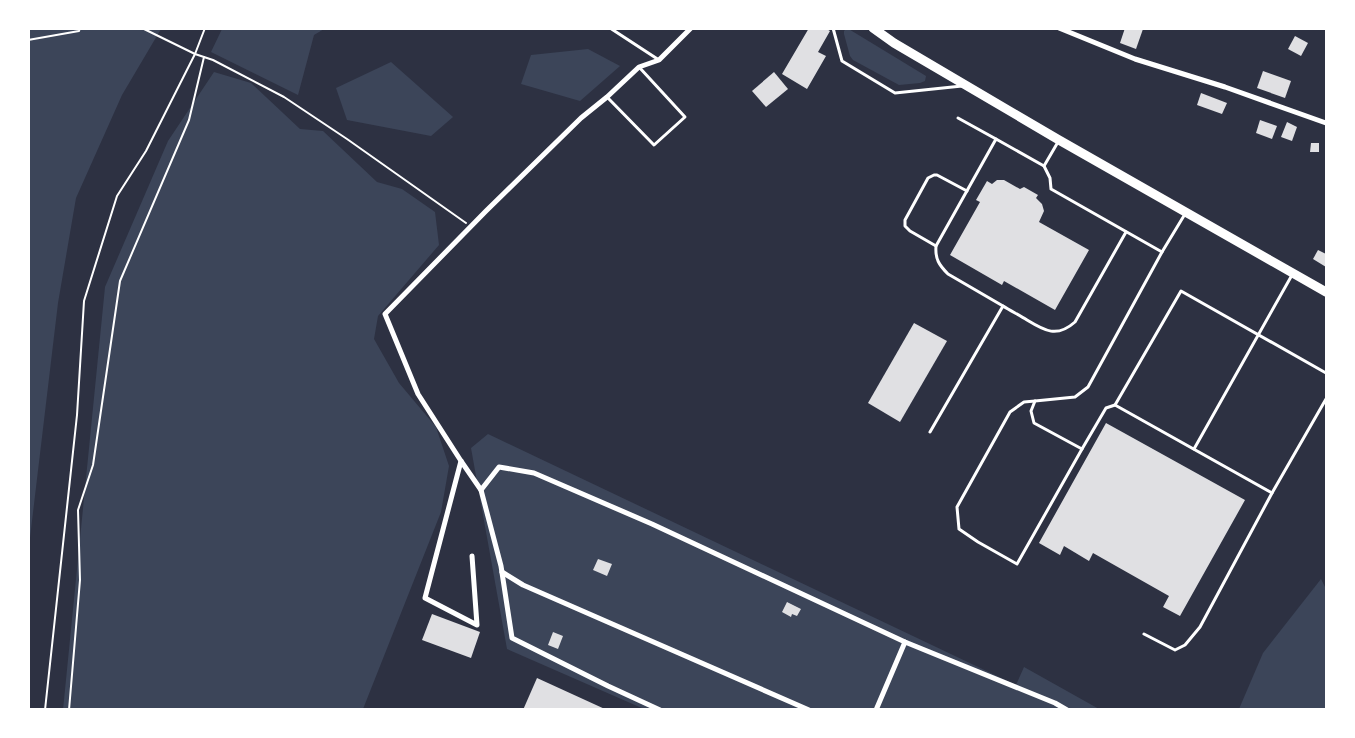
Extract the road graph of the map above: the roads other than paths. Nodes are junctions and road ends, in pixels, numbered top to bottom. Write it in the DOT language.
graph roads {
  1 [pos="610,28"];
  2 [pos="691,28"];
  3 [pos="833,28"];
  4 [pos="873,28"];
  5 [pos="1059,28"];
  6 [pos="658,60"];
  7 [pos="639,68"];
  8 [pos="968,85"];
  9 [pos="607,97"];
  10 [pos="958,118"];
  11 [pos="1326,123"];
  12 [pos="996,140"];
  13 [pos="1059,140"];
  14 [pos="1044,166"];
  15 [pos="967,191"];
  16 [pos="1186,212"];
  17 [pos="1126,232"];
  18 [pos="936,246"];
  19 [pos="1162,252"];
  20 [pos="1293,273"];
  21 [pos="1326,292"];
  22 [pos="1003,306"];
  23 [pos="1259,335"];
  24 [pos="1326,373"];
  25 [pos="1326,399"];
  26 [pos="1035,401"];
  27 [pos="1115,405"];
  28 [pos="930,432"];
  29 [pos="1082,449"];
  30 [pos="1194,449"];
  31 [pos="461,461"];
  32 [pos="481,490"];
  33 [pos="1272,492"];
  34 [pos="472,556"];
  35 [pos="502,572"];
  36 [pos="1144,634"];
  37 [pos="905,642"];
  38 [pos="660,710"];
  39 [pos="809,710"];
  40 [pos="876,710"];
  41 [pos="1067,710"];
  1 -- 6 [label="lane"];
  2 -- 6 [label="street"];
  3 -- 8 [label="lane"];
  4 -- 8 [label="main road"];
  5 -- 11 [label="street"];
  6 -- 7 [label="street"];
  7 -- 9 [label="street"];
  7 -- 9 [label="lane"];
  8 -- 13 [label="main road"];
  9 -- 31 [label="street"];
  10 -- 12 [label="lane"];
  12 -- 14 [label="lane"];
  12 -- 15 [label="lane"];
  13 -- 14 [label="lane"];
  13 -- 16 [label="main road"];
  14 -- 17 [label="lane"];
  15 -- 18 [label="lane"];
  15 -- 18 [label="lane"];
  16 -- 19 [label="lane"];
  16 -- 20 [label="main road"];
  17 -- 19 [label="lane"];
  17 -- 22 [label="lane"];
  18 -- 22 [label="lane"];
  19 -- 26 [label="lane"];
  20 -- 21 [label="main road"];
  20 -- 23 [label="lane"];
  22 -- 28 [label="lane"];
  23 -- 24 [label="lane"];
  23 -- 27 [label="lane"];
  23 -- 30 [label="lane"];
  25 -- 33 [label="lane"];
  26 -- 29 [label="lane"];
  26 -- 29 [label="lane"];
  27 -- 29 [label="lane"];
  27 -- 30 [label="lane"];
  30 -- 33 [label="lane"];
  31 -- 32 [label="street"];
  31 -- 34 [label="street"];
  32 -- 35 [label="street"];
  32 -- 37 [label="street"];
  33 -- 36 [label="lane"];
  35 -- 38 [label="street"];
  35 -- 39 [label="street"];
  37 -- 40 [label="street"];
  37 -- 41 [label="street"];
}
